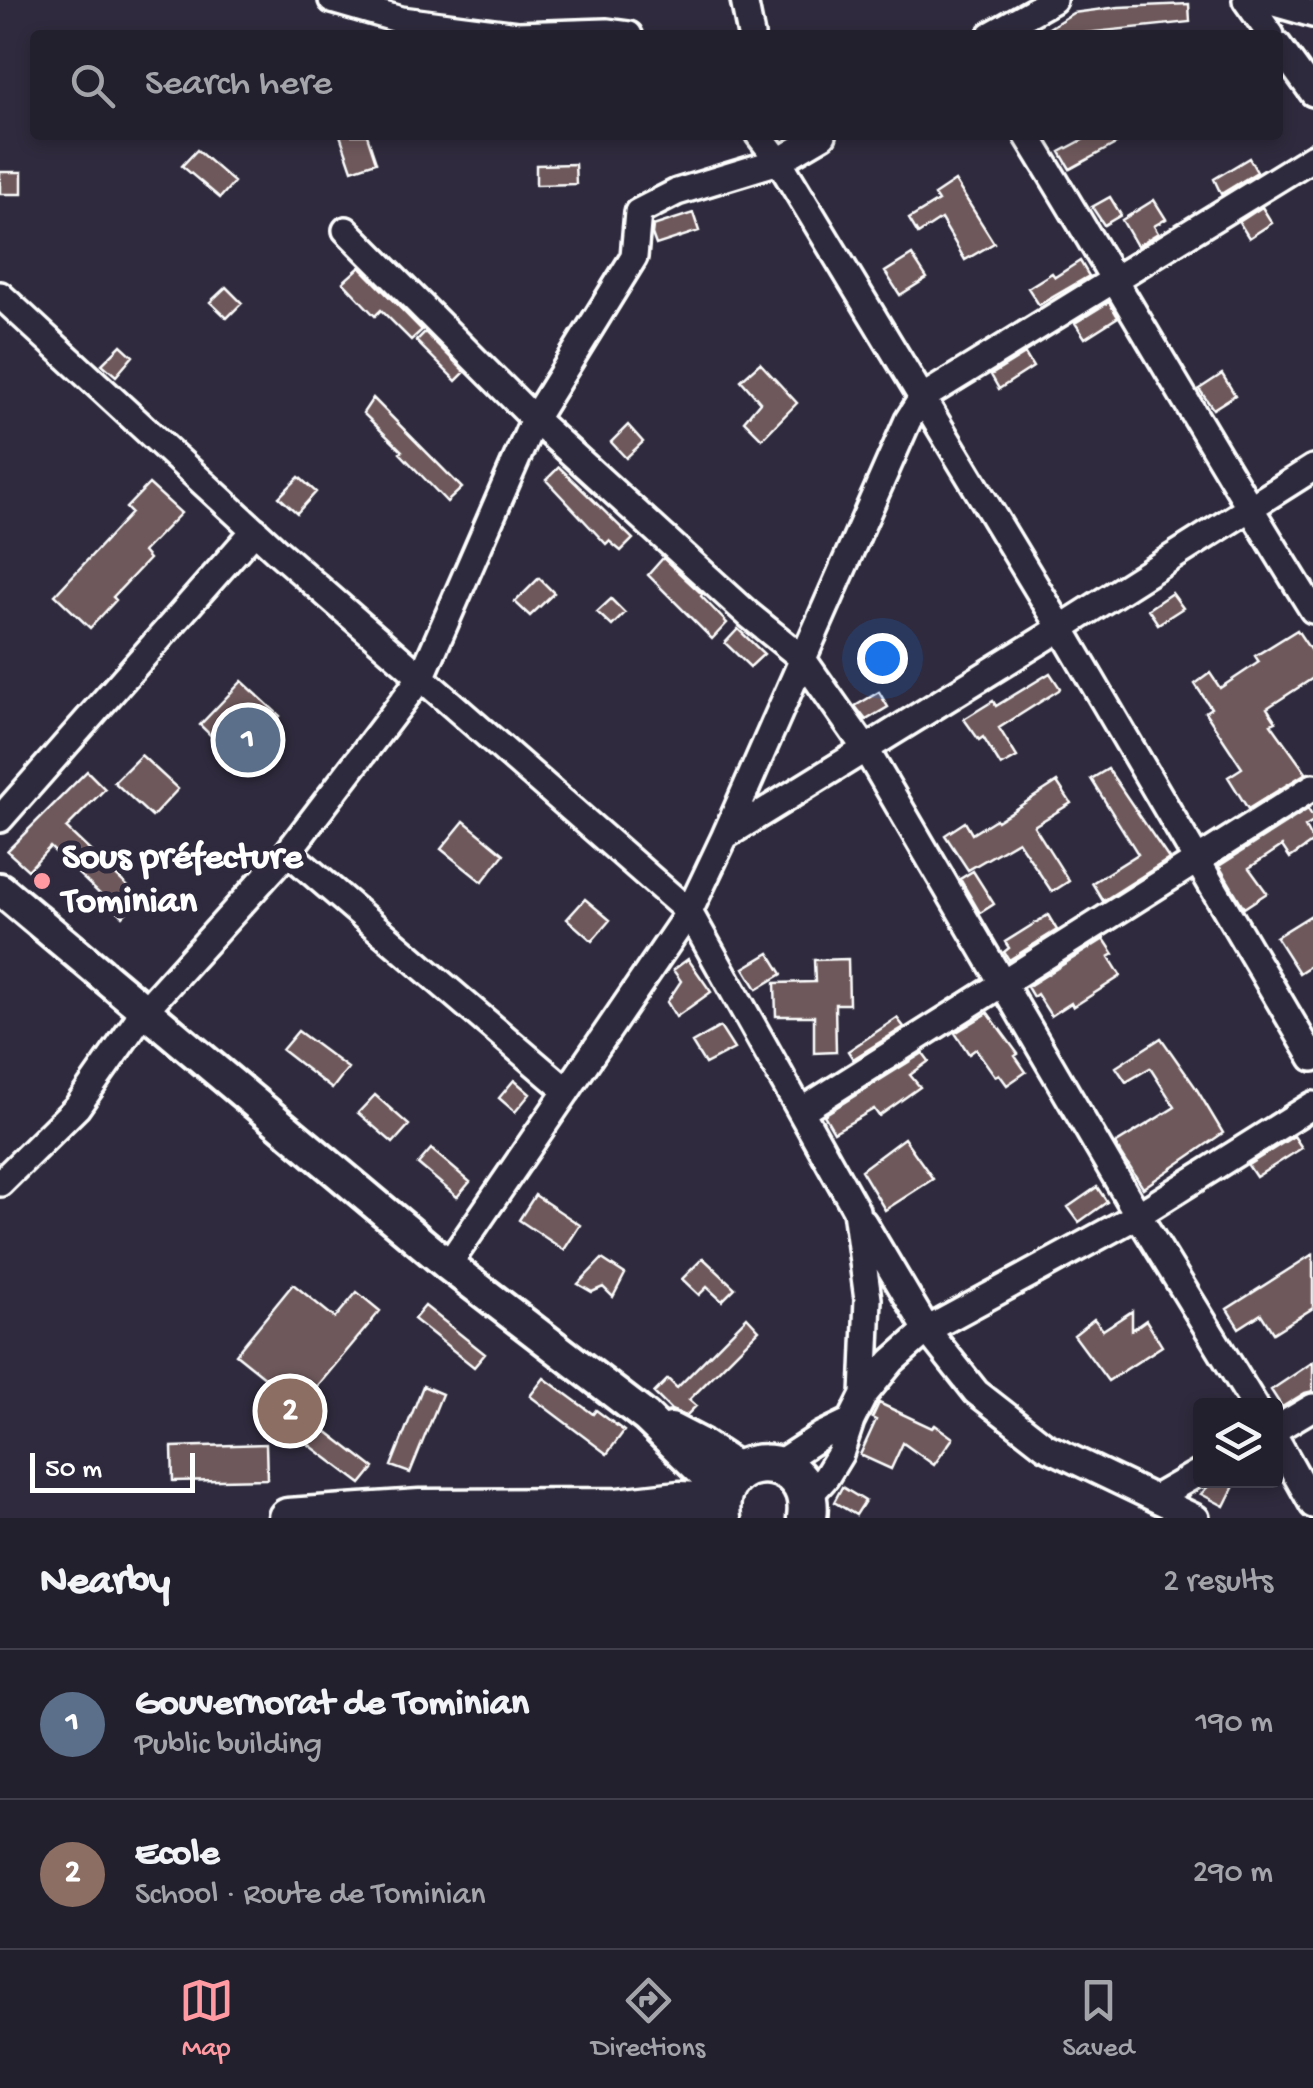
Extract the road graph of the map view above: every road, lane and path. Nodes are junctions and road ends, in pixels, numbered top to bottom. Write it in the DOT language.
graph roads {
  1 [pos="332,0"];
  2 [pos="744,0"];
  3 [pos="1053,0"];
  4 [pos="1246,0"];
  5 [pos="1264,0"];
  6 [pos="1313,14"];
  7 [pos="485,30"];
  8 [pos="750,30"];
  9 [pos="1000,30"];
  10 [pos="1267,30"];
  11 [pos="1283,52"];
  12 [pos="1313,93"];
  13 [pos="763,140"];
  14 [pos="776,140"];
  15 [pos="814,140"];
  16 [pos="1030,140"];
  17 [pos="1313,158"];
  18 [pos="778,161"];
  19 [pos="346,230"];
  20 [pos="1116,280"];
  21 [pos="0,295"];
  22 [pos="922,398"];
  23 [pos="534,418"];
  24 [pos="1313,468"];
  25 [pos="1250,510"];
  26 [pos="255,530"];
  27 [pos="1313,610"];
  28 [pos="1061,628"];
  29 [pos="802,658"];
  30 [pos="422,676"];
  31 [pos="866,748"];
  32 [pos="1313,786"];
  33 [pos="0,819"];
  34 [pos="725,836"];
  35 [pos="288,852"];
  36 [pos="1197,860"];
  37 [pos="0,888"];
  38 [pos="689,912"];
  39 [pos="1002,982"];
  40 [pos="144,1011"];
  41 [pos="1313,1058"];
  42 [pos="567,1091"];
  43 [pos="1313,1105"];
  44 [pos="802,1111"];
  45 [pos="0,1184"];
  46 [pos="856,1210"];
  47 [pos="1138,1215"];
  48 [pos="448,1265"];
  49 [pos="927,1330"];
  50 [pos="864,1395"];
  51 [pos="1250,1398"];
  52 [pos="1313,1407"];
  53 [pos="851,1421"];
  54 [pos="1283,1425"];
  55 [pos="1283,1452"];
  56 [pos="1193,1476"];
  57 [pos="736,1489"];
  58 [pos="1155,1498"];
  59 [pos="1313,1505"];
  60 [pos="813,1509"];
  61 [pos="636,1513"];
  62 [pos="419,1514"];
  63 [pos="288,1518"];
  64 [pos="1196,1518"];
  1 -- 7 [label="street"];
  2 -- 8 [label="street"];
  3 -- 9 [label="street"];
  4 -- 10 [label="street"];
  5 -- 6 [label="street"];
  11 -- 12 [label="street"];
  13 -- 18 [label="street"];
  14 -- 18 [label="street"];
  15 -- 18 [label="street"];
  16 -- 20 [label="street"];
  17 -- 20 [label="street"];
  18 -- 22 [label="street"];
  18 -- 23 [label="street"];
  19 -- 23 [label="street"];
  20 -- 22 [label="street"];
  20 -- 25 [label="street"];
  21 -- 26 [label="street"];
  22 -- 28 [label="street"];
  22 -- 29 [label="street"];
  23 -- 29 [label="street"];
  23 -- 30 [label="street"];
  24 -- 25 [label="street"];
  25 -- 27 [label="street"];
  25 -- 28 [label="street"];
  26 -- 30 [label="street"];
  26 -- 33 [label="street"];
  28 -- 31 [label="street"];
  28 -- 36 [label="street"];
  29 -- 31 [label="street"];
  29 -- 34 [label="street"];
  30 -- 35 [label="street"];
  30 -- 38 [label="street"];
  31 -- 34 [label="street"];
  31 -- 39 [label="street"];
  32 -- 36 [label="street"];
  34 -- 38 [label="street"];
  35 -- 40 [label="street"];
  35 -- 42 [label="street"];
  36 -- 39 [label="street"];
  36 -- 41 [label="street"];
  37 -- 40 [label="street"];
  38 -- 42 [label="street"];
  38 -- 44 [label="street"];
  39 -- 44 [label="street"];
  39 -- 47 [label="street"];
  40 -- 45 [label="street"];
  40 -- 48 [label="street"];
  42 -- 48 [label="street"];
  43 -- 47 [label="street"];
  44 -- 46 [label="street"];
  46 -- 49 [label="street"];
  46 -- 50 [label="street"];
  47 -- 49 [label="street"];
  47 -- 51 [label="street"];
  48 -- 57 [label="street"];
  49 -- 50 [label="street"];
  49 -- 58 [label="street"];
  50 -- 53 [label="street"];
  52 -- 54 [label="street"];
  53 -- 57 [label="street"];
  53 -- 60 [label="street"];
  55 -- 59 [label="street"];
  56 -- 58 [label="street"];
  57 -- 60 [label="main road"];
  57 -- 61 [label="main road"];
  58 -- 64 [label="street"];
  61 -- 62 [label="main road"];
  62 -- 63 [label="main road"];
}
